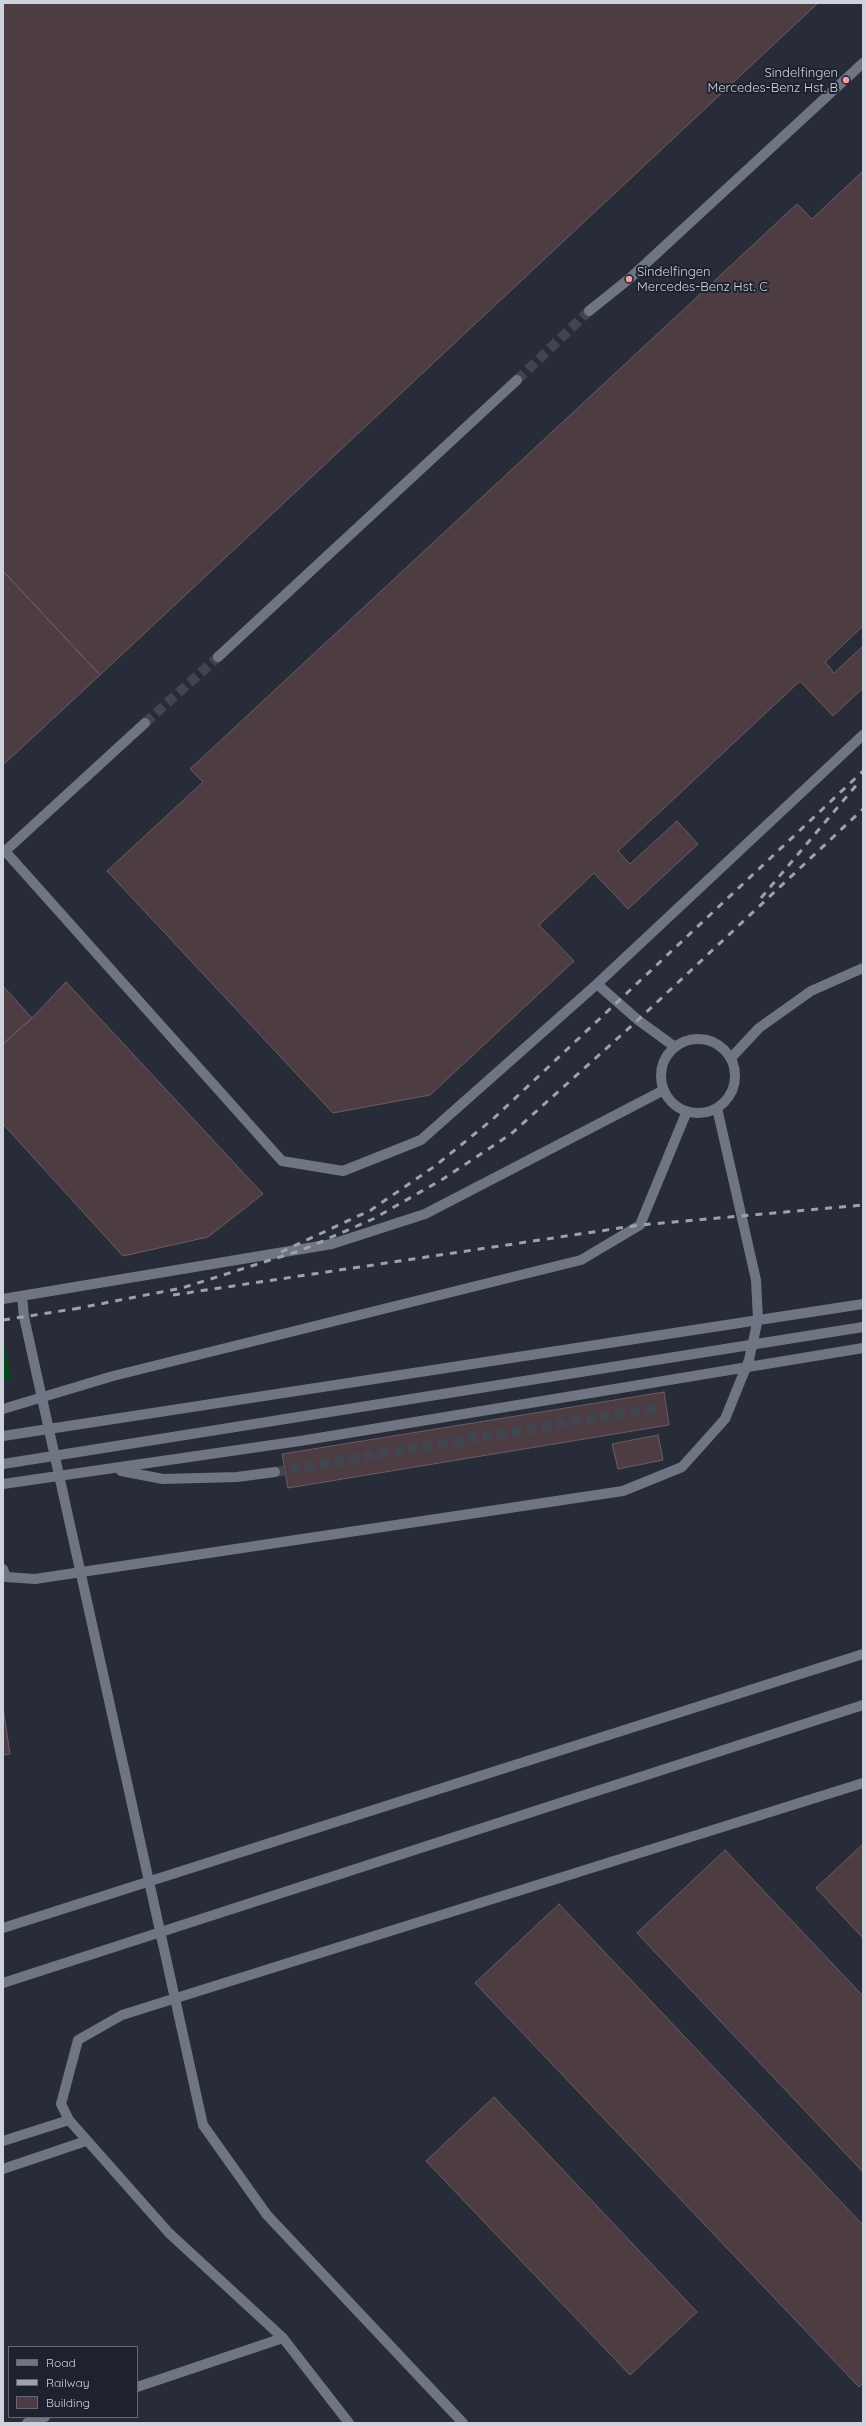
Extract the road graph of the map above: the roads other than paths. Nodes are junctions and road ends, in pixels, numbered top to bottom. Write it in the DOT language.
graph roads {
  1 [pos="863,63"];
  2 [pos="589,311"];
  3 [pos="517,380"];
  4 [pos="218,658"];
  5 [pos="145,723"];
  6 [pos="863,735"];
  7 [pos="4,852"];
  8 [pos="863,968"];
  9 [pos="598,984"];
  10 [pos="675,1047"];
  11 [pos="731,1058"];
  12 [pos="664,1090"];
  13 [pos="717,1108"];
  14 [pos="687,1111"];
  15 [pos="22,1296"];
  16 [pos="3,1299"];
  17 [pos="863,1304"];
  18 [pos="863,1327"];
  19 [pos="863,1348"];
  20 [pos="3,1409"];
  21 [pos="3,1436"];
  22 [pos="3,1464"];
  23 [pos="114,1469"];
  24 [pos="275,1472"];
  25 [pos="3,1484"];
  26 [pos="4,1575"];
  27 [pos="863,1654"];
  28 [pos="863,1705"];
  29 [pos="863,1783"];
  30 [pos="3,1928"];
  31 [pos="3,1983"];
  32 [pos="69,2120"];
  33 [pos="3,2141"];
  34 [pos="86,2142"];
  35 [pos="3,2169"];
  36 [pos="283,2338"];
  37 [pos="138,2387"];
  38 [pos="42,2418"];
  39 [pos="27,2423"];
  40 [pos="348,2423"];
  41 [pos="463,2423"];
  1 -- 2 [label="street"];
  3 -- 4 [label="street"];
  5 -- 7 [label="street"];
  6 -- 9 [label="street"];
  7 -- 9 [label="street"];
  8 -- 11 [label="street"];
  9 -- 10 [label="street"];
  10 -- 11 [label="street"];
  10 -- 12 [label="street"];
  11 -- 13 [label="street"];
  12 -- 14 [label="street"];
  12 -- 15 [label="street"];
  13 -- 14 [label="street"];
  13 -- 26 [label="street"];
  14 -- 20 [label="street"];
  15 -- 16 [label="street"];
  15 -- 41 [label="street"];
  17 -- 21 [label="street"];
  18 -- 22 [label="street"];
  19 -- 23 [label="street"];
  23 -- 24 [label="street"];
  23 -- 25 [label="street"];
  27 -- 30 [label="street"];
  28 -- 31 [label="street"];
  29 -- 32 [label="street"];
  32 -- 33 [label="street"];
  32 -- 34 [label="street"];
  34 -- 35 [label="street"];
  34 -- 36 [label="street"];
  36 -- 37 [label="street"];
  36 -- 40 [label="street"];
  38 -- 39 [label="street"];
}
